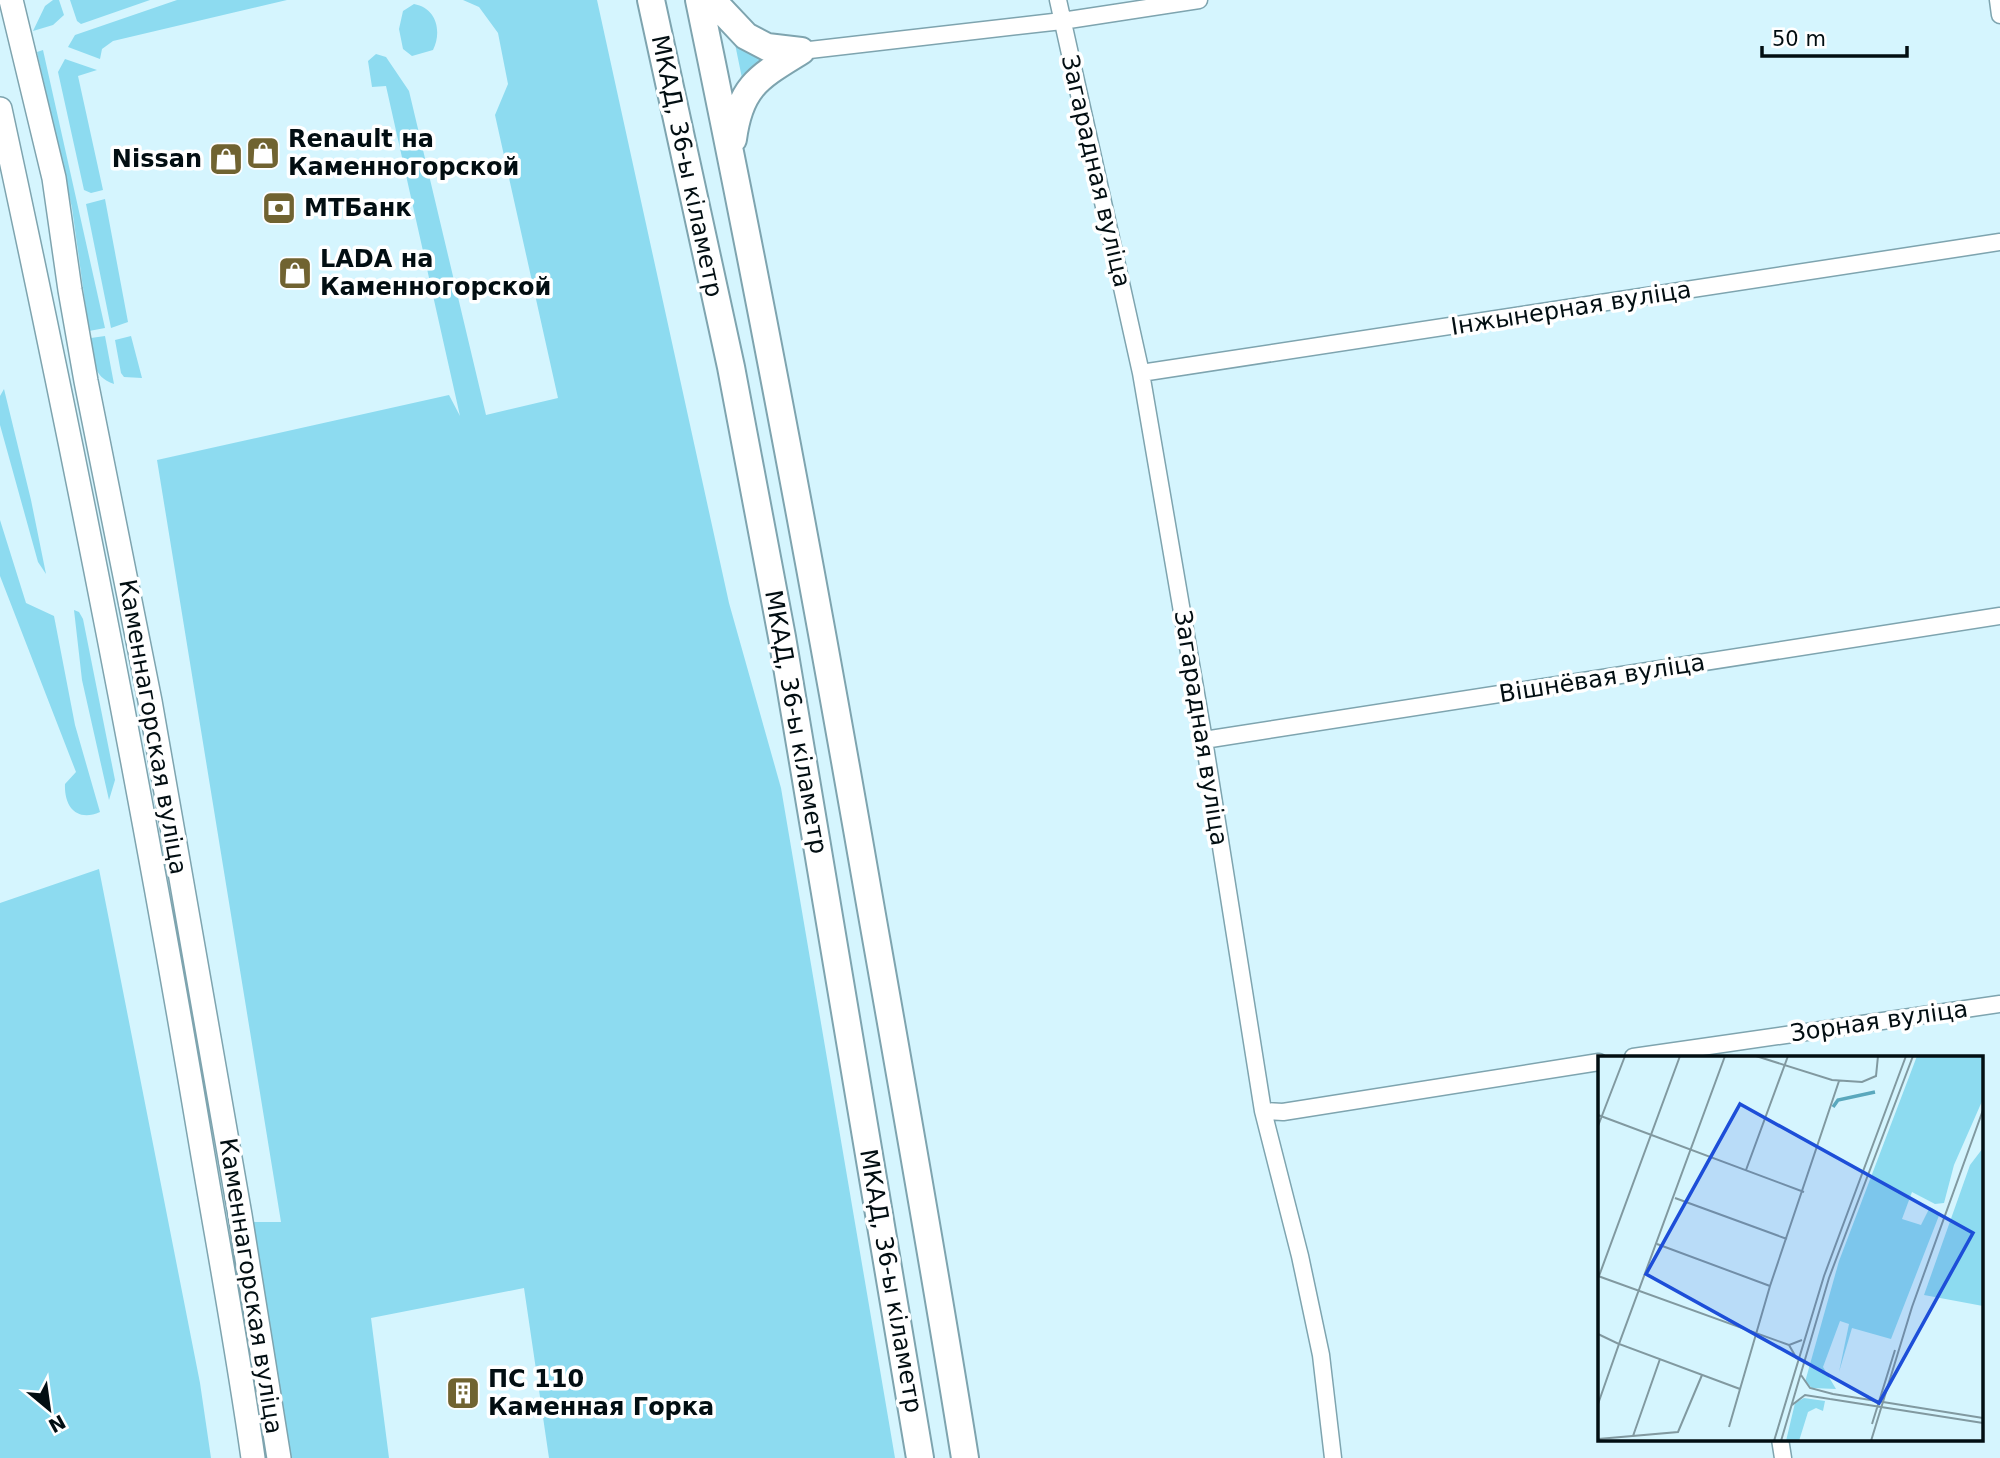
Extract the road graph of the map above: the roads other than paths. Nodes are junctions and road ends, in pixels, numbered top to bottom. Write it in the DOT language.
graph roads {
  1 [pos="10,0"];
  2 [pos="651,0"];
  3 [pos="699,0"];
  4 [pos="712,0"];
  5 [pos="1058,0"];
  6 [pos="1199,0"];
  7 [pos="1998,0"];
  8 [pos="0,4"];
  9 [pos="2000,15"];
  10 [pos="1062,21"];
  11 [pos="801,51"];
  12 [pos="0,109"];
  13 [pos="731,153"];
  14 [pos="2000,242"];
  15 [pos="1141,373"];
  16 [pos="2000,616"];
  17 [pos="1204,740"];
  18 [pos="2000,1004"];
  19 [pos="1720,1051"];
  20 [pos="1648,1056"];
  21 [pos="1598,1062"];
  22 [pos="1263,1111"];
  23 [pos="1780,1440"];
  24 [pos="963,1450"];
  25 [pos="920,1453"];
  26 [pos="253,1458"];
  27 [pos="279,1458"];
  28 [pos="1333,1458"];
  29 [pos="1783,1458"];
  1 -- 8 [label="main road"];
  1 -- 27 [label="main road, Каменнагорская вуліца"];
  2 -- 25 [label="highway, МКАД, 36-ы кіламетр"];
  3 -- 13 [label="highway, МКАД, 36-ы кіламетр"];
  4 -- 11 [label="highway"];
  5 -- 10 [label="street, Загарадная вуліца"];
  6 -- 10 [label="street"];
  7 -- 9 [label="street"];
  10 -- 11 [label="street"];
  10 -- 15 [label="street, Загарадная вуліца"];
  11 -- 13 [label="highway"];
  12 -- 26 [label="main road, Каменнагорская вуліца"];
  13 -- 24 [label="highway, МКАД, 36-ы кіламетр"];
  14 -- 15 [label="street, Інжынерная вуліца"];
  15 -- 17 [label="street, Загарадная вуліца"];
  16 -- 17 [label="street, Вішнёвая вуліца"];
  17 -- 22 [label="street, Загарадная вуліца"];
  18 -- 19 [label="street, Зорная вуліца"];
  19 -- 20 [label="street, Зорная вуліца"];
  21 -- 22 [label="street"];
  22 -- 28 [label="street, Загарадная вуліца"];
  23 -- 29 [label="street"];
}
